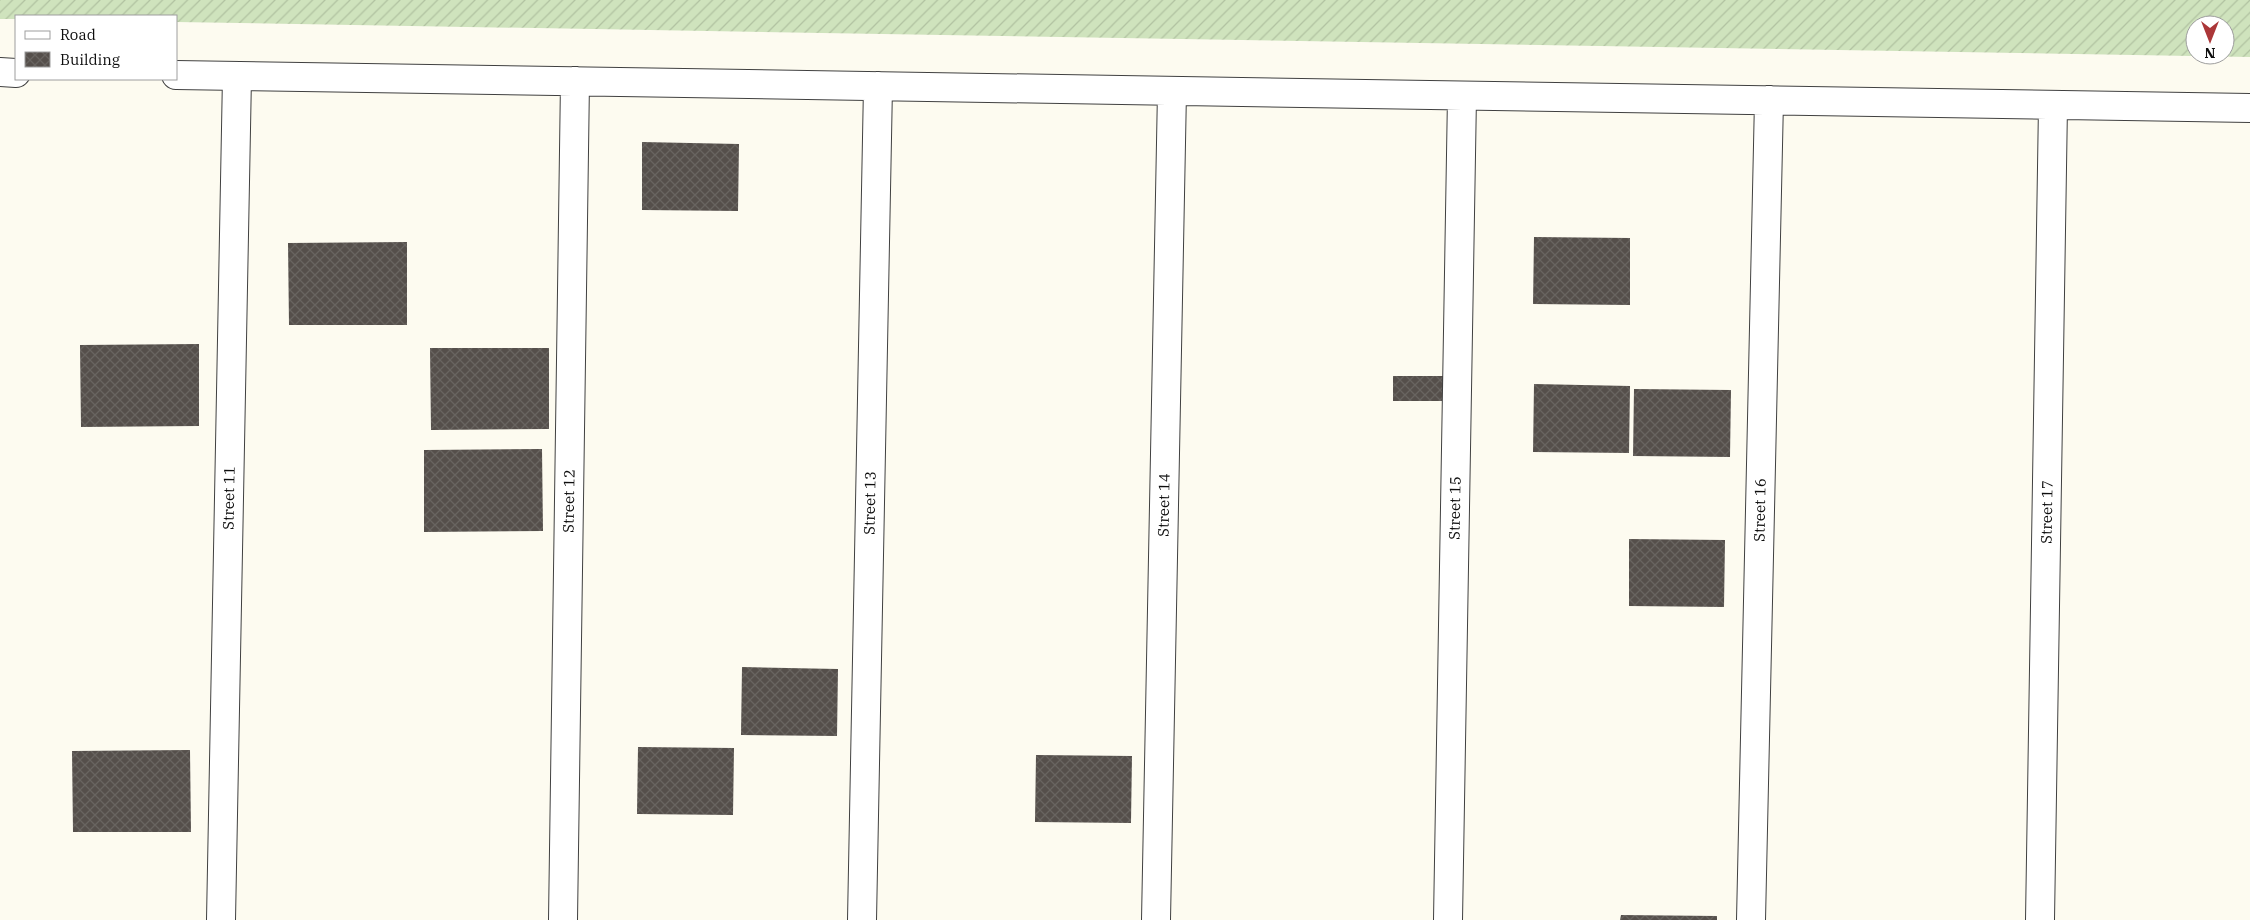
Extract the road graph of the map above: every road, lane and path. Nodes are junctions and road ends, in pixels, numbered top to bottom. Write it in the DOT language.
graph roads {
  1 [pos="0,72"];
  2 [pos="15,73"];
  3 [pos="178,75"];
  4 [pos="237,76"];
  5 [pos="575,82"];
  6 [pos="878,86"];
  7 [pos="1172,91"];
  8 [pos="1462,96"];
  9 [pos="1769,100"];
  10 [pos="2053,105"];
  11 [pos="2250,108"];
  12 [pos="221,920"];
  13 [pos="563,920"];
  14 [pos="862,920"];
  15 [pos="1156,920"];
  16 [pos="1448,920"];
  17 [pos="1751,920"];
  18 [pos="2040,920"];
  1 -- 2 [label="street"];
  3 -- 4 [label="street"];
  4 -- 5 [label="street"];
  4 -- 12 [label="street, Street 11"];
  5 -- 6 [label="street"];
  5 -- 13 [label="street, Street 12"];
  6 -- 7 [label="street"];
  6 -- 14 [label="street, Street 13"];
  7 -- 8 [label="street"];
  7 -- 15 [label="street, Street 14"];
  8 -- 9 [label="street"];
  8 -- 16 [label="street, Street 15"];
  9 -- 10 [label="street"];
  9 -- 17 [label="street, Street 16"];
  10 -- 11 [label="street"];
  10 -- 18 [label="street, Street 17"];
}
